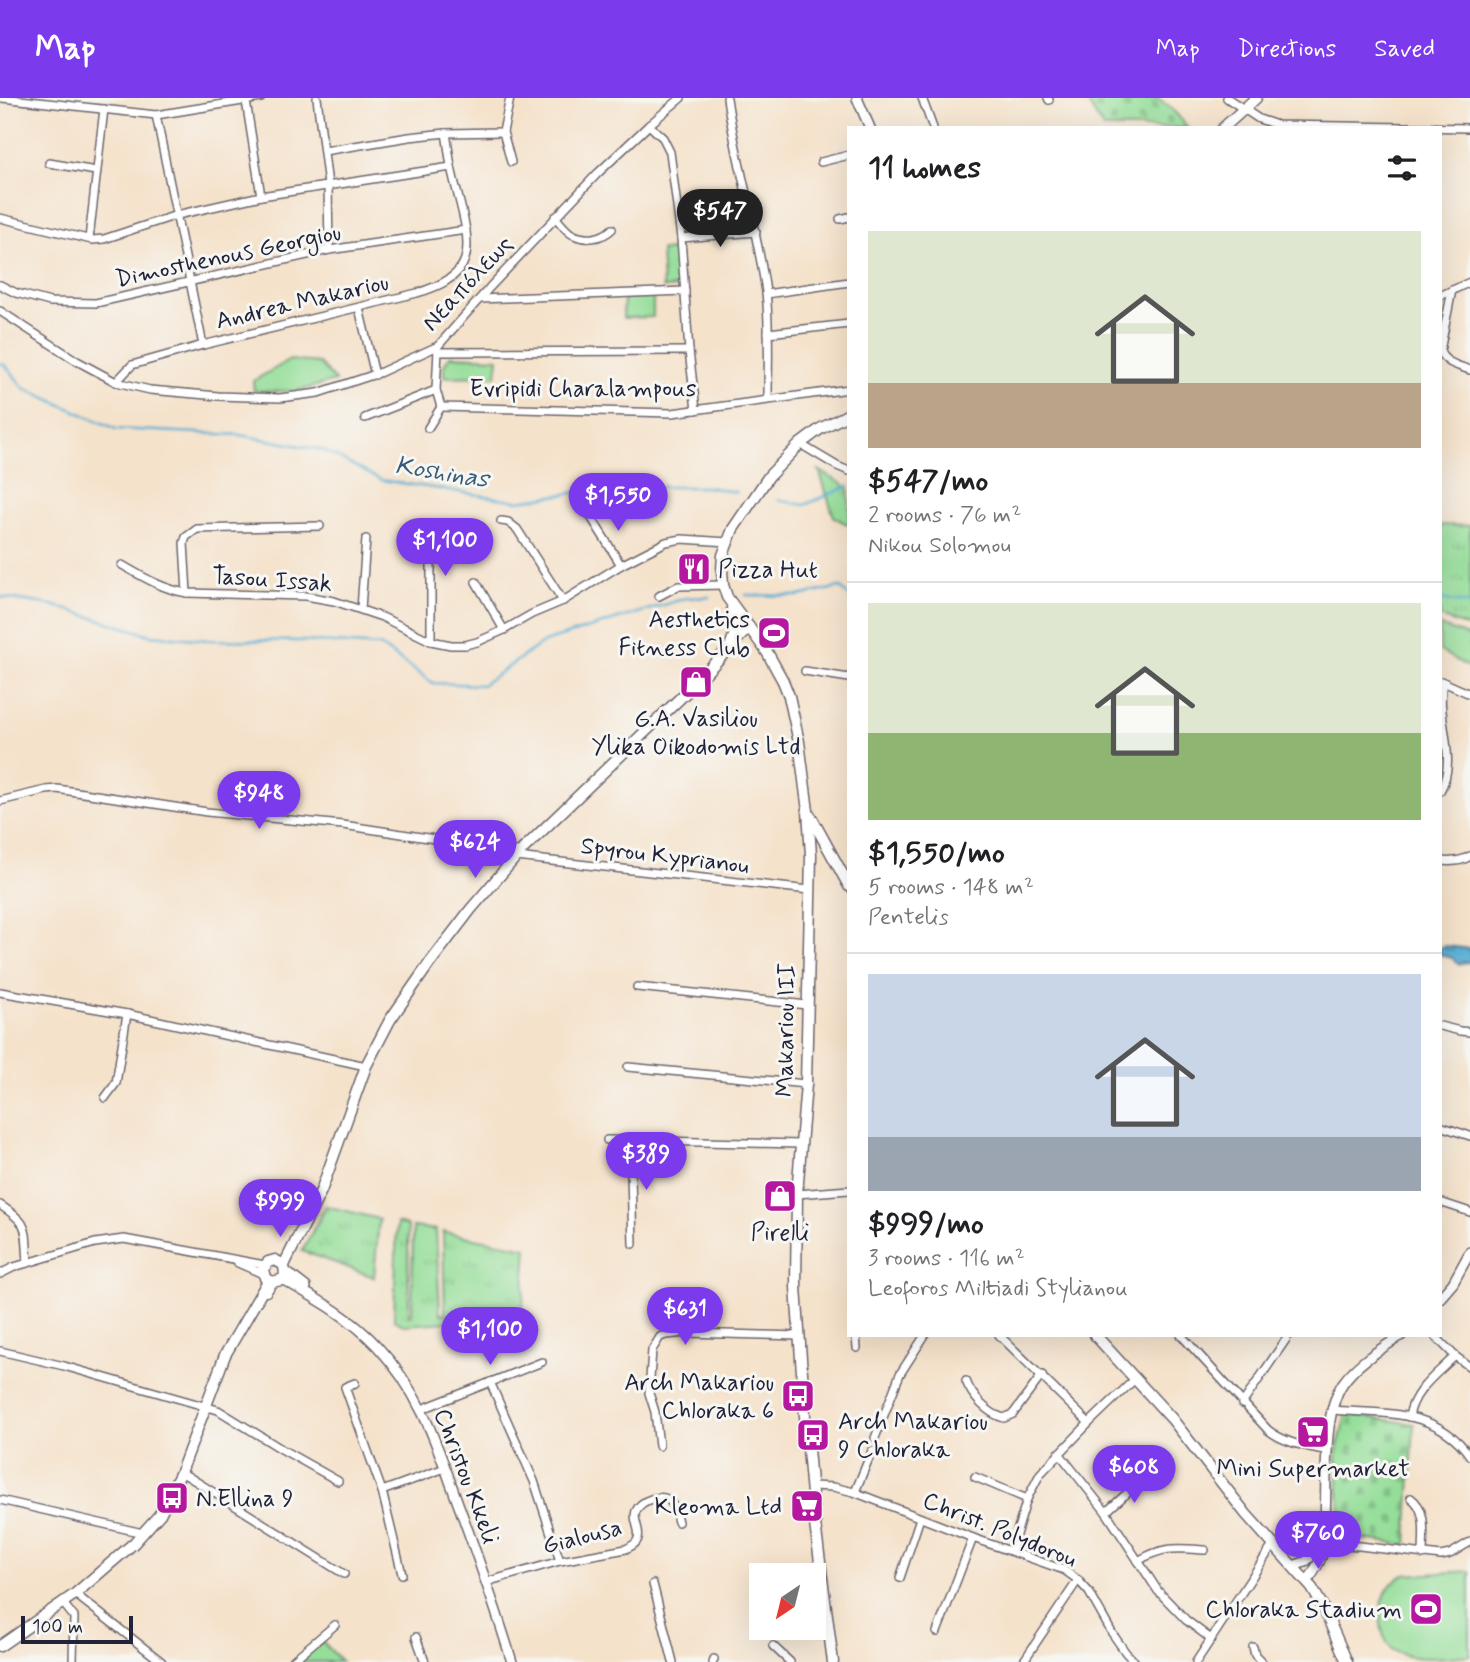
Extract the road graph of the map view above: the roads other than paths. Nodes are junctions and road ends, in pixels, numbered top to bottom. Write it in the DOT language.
graph roads {
  1 [pos="2,98"];
  2 [pos="261,98"];
  3 [pos="317,98"];
  4 [pos="510,98"];
  5 [pos="681,98"];
  6 [pos="727,98"];
  7 [pos="858,98"];
  8 [pos="922,98"];
  9 [pos="1227,98"];
  10 [pos="1256,98"];
  11 [pos="246,100"];
  12 [pos="104,108"];
  13 [pos="1243,109"];
  14 [pos="156,115"];
  15 [pos="649,125"];
  16 [pos="869,126"];
  17 [pos="932,126"];
  18 [pos="1225,126"];
  19 [pos="1332,126"];
  20 [pos="1442,128"];
  21 [pos="1470,128"];
  22 [pos="502,132"];
  23 [pos="446,133"];
  24 [pos="324,151"];
  25 [pos="847,156"];
  26 [pos="511,162"];
  27 [pos="821,162"];
  28 [pos="49,163"];
  29 [pos="451,167"];
  30 [pos="96,171"];
  31 [pos="328,185"];
  32 [pos="261,196"];
  33 [pos="177,215"];
  34 [pos="0,218"];
  35 [pos="555,218"];
  36 [pos="612,229"];
  37 [pos="466,230"];
  38 [pos="756,232"];
  39 [pos="89,239"];
  40 [pos="681,239"];
  41 [pos="329,250"];
  42 [pos="190,282"];
  43 [pos="847,282"];
  44 [pos="1470,282"];
  45 [pos="0,285"];
  46 [pos="1452,290"];
  47 [pos="685,291"];
  48 [pos="766,294"];
  49 [pos="1442,295"];
  50 [pos="480,299"];
  51 [pos="359,308"];
  52 [pos="0,311"];
  53 [pos="847,324"];
  54 [pos="768,333"];
  55 [pos="1442,341"];
  56 [pos="203,345"];
  57 [pos="438,349"];
  58 [pos="689,351"];
  59 [pos="1442,357"];
  60 [pos="1470,370"];
  61 [pos="375,374"];
  62 [pos="116,382"];
  63 [pos="847,389"];
  64 [pos="436,390"];
  65 [pos="768,399"];
  66 [pos="441,407"];
  67 [pos="696,410"];
  68 [pos="847,415"];
  69 [pos="365,418"];
  70 [pos="428,428"];
  71 [pos="800,444"];
  72 [pos="847,470"];
  73 [pos="591,517"];
  74 [pos="501,521"];
  75 [pos="320,526"];
  76 [pos="366,539"];
  77 [pos="409,542"];
  78 [pos="728,542"];
  79 [pos="122,565"];
  80 [pos="621,565"];
  81 [pos="476,582"];
  82 [pos="723,585"];
  83 [pos="187,593"];
  84 [pos="659,596"];
  85 [pos="563,601"];
  86 [pos="732,605"];
  87 [pos="361,609"];
  88 [pos="749,627"];
  89 [pos="504,630"];
  90 [pos="431,641"];
  91 [pos="730,648"];
  92 [pos="765,648"];
  93 [pos="805,671"];
  94 [pos="847,678"];
  95 [pos="1442,682"];
  96 [pos="1470,694"];
  97 [pos="1442,720"];
  98 [pos="1442,788"];
  99 [pos="0,801"];
  100 [pos="808,811"];
  101 [pos="518,854"];
  102 [pos="811,855"];
  103 [pos="1470,856"];
  104 [pos="834,858"];
  105 [pos="1442,861"];
  106 [pos="847,882"];
  107 [pos="809,890"];
  108 [pos="636,987"];
  109 [pos="0,992"];
  110 [pos="807,1005"];
  111 [pos="127,1014"];
  112 [pos="1442,1026"];
  113 [pos="1470,1032"];
  114 [pos="366,1066"];
  115 [pos="628,1067"];
  116 [pos="806,1083"];
  117 [pos="105,1098"];
  118 [pos="1442,1127"];
  119 [pos="1470,1136"];
  120 [pos="607,1140"];
  121 [pos="630,1141"];
  122 [pos="801,1144"];
  123 [pos="847,1190"];
  124 [pos="797,1194"];
  125 [pos="1442,1203"];
  126 [pos="0,1205"];
  127 [pos="1470,1212"];
  128 [pos="633,1244"];
  129 [pos="1470,1252"];
  130 [pos="27,1263"];
  131 [pos="275,1271"];
  132 [pos="0,1274"];
  133 [pos="1442,1296"];
  134 [pos="799,1336"];
  135 [pos="856,1337"];
  136 [pos="924,1337"];
  137 [pos="1001,1337"];
  138 [pos="1011,1337"];
  139 [pos="1097,1337"];
  140 [pos="1183,1337"];
  141 [pos="1288,1337"];
  142 [pos="1399,1337"];
  143 [pos="1436,1337"];
  144 [pos="1006,1342"];
  145 [pos="857,1348"];
  146 [pos="0,1351"];
  147 [pos="1455,1356"];
  148 [pos="542,1362"];
  149 [pos="1470,1367"];
  150 [pos="1042,1375"];
  151 [pos="1136,1378"];
  152 [pos="966,1381"];
  153 [pos="355,1382"];
  154 [pos="490,1382"];
  155 [pos="1242,1404"];
  156 [pos="206,1406"];
  157 [pos="422,1409"];
  158 [pos="1332,1410"];
  159 [pos="1409,1417"];
  160 [pos="1089,1423"];
  161 [pos="875,1438"];
  162 [pos="659,1446"];
  163 [pos="872,1451"];
  164 [pos="1328,1451"];
  165 [pos="1059,1453"];
  166 [pos="1470,1456"];
  167 [pos="445,1468"];
  168 [pos="181,1472"];
  169 [pos="975,1477"];
  170 [pos="1144,1478"];
  171 [pos="338,1481"];
  172 [pos="811,1486"];
  173 [pos="383,1491"];
  174 [pos="855,1492"];
  175 [pos="1411,1497"];
  176 [pos="1027,1499"];
  177 [pos="0,1500"];
  178 [pos="1106,1512"];
  179 [pos="920,1518"];
  180 [pos="678,1522"];
  181 [pos="143,1533"];
  182 [pos="973,1538"];
  183 [pos="1470,1542"];
  184 [pos="1325,1544"];
  185 [pos="1273,1545"];
  186 [pos="1205,1550"];
  187 [pos="1011,1551"];
  188 [pos="1423,1555"];
  189 [pos="560,1561"];
  190 [pos="1138,1561"];
  191 [pos="1293,1566"];
  192 [pos="344,1574"];
  193 [pos="402,1574"];
  194 [pos="900,1578"];
  195 [pos="1078,1580"];
  196 [pos="486,1582"];
  197 [pos="1307,1582"];
  198 [pos="653,1584"];
  199 [pos="75,1594"];
  200 [pos="63,1603"];
  201 [pos="335,1625"];
  202 [pos="937,1632"];
  203 [pos="416,1637"];
  204 [pos="1211,1639"];
  205 [pos="0,1646"];
  206 [pos="773,1646"];
  207 [pos="1252,1647"];
  208 [pos="73,1662"];
  209 [pos="162,1662"];
  210 [pos="291,1662"];
  211 [pos="425,1662"];
  212 [pos="512,1662"];
  213 [pos="673,1662"];
  214 [pos="790,1662"];
  215 [pos="834,1662"];
  216 [pos="1023,1662"];
  217 [pos="1135,1662"];
  218 [pos="1196,1662"];
  219 [pos="1262,1662"];
  220 [pos="1347,1662"];
  1 -- 12 [label="street"];
  2 -- 11 [label="street"];
  3 -- 24 [label="street"];
  4 -- 22 [label="street"];
  5 -- 15 [label="street, Νεαπόλεως"];
  6 -- 38 [label="street"];
  7 -- 16 [label="street"];
  8 -- 17 [label="street"];
  9 -- 13 [label="street"];
  10 -- 13 [label="main road"];
  11 -- 14 [label="street"];
  11 -- 32 [label="street"];
  12 -- 14 [label="street"];
  12 -- 30 [label="street"];
  13 -- 18 [label="main road"];
  13 -- 19 [label="street"];
  14 -- 33 [label="street"];
  15 -- 35 [label="street, Νεαπόλεως"];
  15 -- 40 [label="street"];
  20 -- 21 [label="street"];
  22 -- 23 [label="street"];
  22 -- 26 [label="street"];
  23 -- 24 [label="street"];
  23 -- 29 [label="street, Andrea Makariou"];
  24 -- 31 [label="street"];
  25 -- 27 [label="street"];
  28 -- 30 [label="street"];
  29 -- 31 [label="street"];
  29 -- 37 [label="street, Andrea Makariou"];
  30 -- 39 [label="street"];
  31 -- 32 [label="street"];
  31 -- 41 [label="street"];
  32 -- 33 [label="street"];
  33 -- 39 [label="street"];
  33 -- 42 [label="street"];
  34 -- 39 [label="street"];
  35 -- 36 [label="street"];
  35 -- 50 [label="street, Νεαπόλεως"];
  37 -- 41 [label="street, Dimosthenous Georgiou"];
  37 -- 51 [label="street, Andrea Makariou"];
  38 -- 40 [label="street"];
  38 -- 48 [label="street"];
  40 -- 47 [label="street"];
  41 -- 42 [label="street, Dimosthenous Georgiou"];
  42 -- 45 [label="street, Dimosthenous Georgiou"];
  42 -- 56 [label="street"];
  43 -- 48 [label="street"];
  44 -- 46 [label="street"];
  46 -- 49 [label="street"];
  46 -- 55 [label="street"];
  47 -- 50 [label="street"];
  47 -- 58 [label="street"];
  48 -- 54 [label="street"];
  50 -- 57 [label="street, Νεαπόλεως"];
  51 -- 56 [label="street, Andrea Makariou"];
  51 -- 61 [label="street"];
  52 -- 62 [label="street, Νεαπόλεως"];
  53 -- 54 [label="street"];
  54 -- 65 [label="street"];
  56 -- 62 [label="street, Andrea Makariou"];
  57 -- 58 [label="street"];
  57 -- 61 [label="street, Νεαπόλεως"];
  57 -- 64 [label="street"];
  58 -- 67 [label="street"];
  59 -- 60 [label="street"];
  61 -- 62 [label="street, Νεαπόλεως"];
  63 -- 65 [label="street, Evripidi Charalampous"];
  64 -- 66 [label="street"];
  64 -- 69 [label="street"];
  65 -- 67 [label="street, Evripidi Charalampous"];
  66 -- 67 [label="street, Evripidi Charalampous"];
  66 -- 70 [label="street"];
  68 -- 71 [label="main road, Makariou III"];
  71 -- 72 [label="street"];
  71 -- 78 [label="main road, Makariou III"];
  73 -- 80 [label="street"];
  74 -- 85 [label="street"];
  75 -- 83 [label="street"];
  76 -- 87 [label="street"];
  77 -- 90 [label="street"];
  78 -- 80 [label="street, Tasou Issak"];
  78 -- 82 [label="main road, Makariou III"];
  79 -- 83 [label="street, Tasou Issak"];
  80 -- 85 [label="street, Tasou Issak"];
  81 -- 89 [label="street"];
  82 -- 84 [label="street"];
  82 -- 86 [label="main road, Makariou III"];
  83 -- 87 [label="street, Tasou Issak"];
  85 -- 89 [label="street, Tasou Issak"];
  86 -- 88 [label="main road, Makariou III"];
  86 -- 91 [label="main road"];
  87 -- 90 [label="street, Tasou Issak"];
  88 -- 91 [label="main road"];
  88 -- 92 [label="main road, Makariou III"];
  89 -- 90 [label="street, Tasou Issak"];
  91 -- 92 [label="main road"];
  91 -- 101 [label="main road"];
  92 -- 100 [label="main road, Makariou III"];
  93 -- 94 [label="street"];
  95 -- 96 [label="street"];
  97 -- 98 [label="street"];
  99 -- 101 [label="street, Spyrou Kyprianou"];
  100 -- 102 [label="main road, Makariou III"];
  100 -- 104 [label="main road"];
  101 -- 107 [label="street, Spyrou Kyprianou"];
  101 -- 114 [label="main road"];
  102 -- 104 [label="main road"];
  102 -- 107 [label="main road, Makariou III"];
  103 -- 105 [label="street"];
  104 -- 106 [label="main road"];
  107 -- 110 [label="main road, Makariou III"];
  108 -- 110 [label="street"];
  109 -- 111 [label="street"];
  110 -- 116 [label="main road, Makariou III"];
  111 -- 114 [label="street"];
  111 -- 117 [label="street"];
  112 -- 113 [label="street"];
  114 -- 131 [label="main road"];
  115 -- 116 [label="street"];
  116 -- 122 [label="main road, Makariou III"];
  118 -- 119 [label="street"];
  120 -- 121 [label="street"];
  121 -- 122 [label="street"];
  121 -- 128 [label="street"];
  122 -- 124 [label="main road, Makariou III"];
  123 -- 124 [label="street"];
  124 -- 134 [label="main road, Makariou III"];
  125 -- 127 [label="street"];
  126 -- 130 [label="street"];
  129 -- 133 [label="street"];
  130 -- 131 [label="street"];
  130 -- 132 [label="street"];
  131 -- 156 [label="main road"];
  131 -- 157 [label="street, Christou Kkeli"];
  134 -- 162 [label="street"];
  134 -- 172 [label="main road, Makariou III"];
  135 -- 145 [label="street"];
  136 -- 161 [label="street"];
  137 -- 144 [label="street"];
  138 -- 144 [label="street"];
  139 -- 151 [label="main road"];
  140 -- 155 [label="street"];
  141 -- 155 [label="street"];
  142 -- 158 [label="street"];
  143 -- 147 [label="street"];
  144 -- 150 [label="street"];
  146 -- 156 [label="street"];
  147 -- 149 [label="street"];
  147 -- 159 [label="street"];
  148 -- 154 [label="street"];
  150 -- 152 [label="street"];
  150 -- 160 [label="street"];
  151 -- 160 [label="street"];
  151 -- 185 [label="main road"];
  153 -- 173 [label="street"];
  154 -- 157 [label="street"];
  154 -- 189 [label="street"];
  155 -- 164 [label="street"];
  156 -- 168 [label="main road"];
  156 -- 171 [label="street"];
  157 -- 167 [label="street, Christou Kkeli"];
  158 -- 159 [label="street"];
  158 -- 164 [label="street"];
  159 -- 166 [label="street"];
  160 -- 165 [label="street"];
  163 -- 174 [label="street"];
  164 -- 184 [label="street"];
  165 -- 176 [label="street"];
  165 -- 178 [label="street"];
  167 -- 173 [label="street"];
  167 -- 196 [label="street, Christou Kkeli"];
  168 -- 181 [label="main road"];
  168 -- 192 [label="street"];
  169 -- 176 [label="street"];
  170 -- 178 [label="street"];
  172 -- 174 [label="street, Christ. Polydorou"];
  172 -- 215 [label="main road, Makariou III"];
  173 -- 193 [label="street"];
  174 -- 179 [label="street, Christ. Polydorou"];
  175 -- 188 [label="street"];
  176 -- 187 [label="street"];
  177 -- 181 [label="street"];
  178 -- 190 [label="street"];
  179 -- 182 [label="street, Christ. Polydorou"];
  179 -- 194 [label="street"];
  180 -- 189 [label="street, Gialousa"];
  181 -- 199 [label="main road"];
  182 -- 187 [label="street, Christ. Polydorou"];
  182 -- 202 [label="street"];
  183 -- 188 [label="street"];
  184 -- 188 [label="street"];
  184 -- 191 [label="street"];
  184 -- 197 [label="street"];
  185 -- 191 [label="main road"];
  185 -- 204 [label="street"];
  186 -- 190 [label="street"];
  187 -- 195 [label="street, Christ. Polydorou"];
  189 -- 196 [label="street, Gialousa"];
  190 -- 204 [label="street"];
  191 -- 197 [label="main road"];
  195 -- 216 [label="street"];
  195 -- 217 [label="street, Christ. Polydorou"];
  196 -- 212 [label="street, Christou Kkeli"];
  197 -- 220 [label="main road"];
  198 -- 213 [label="street"];
  199 -- 200 [label="main road"];
  199 -- 209 [label="street"];
  200 -- 205 [label="main road"];
  200 -- 208 [label="street"];
  201 -- 210 [label="street"];
  203 -- 211 [label="street"];
  204 -- 218 [label="street"];
  206 -- 214 [label="street"];
  207 -- 219 [label="street"];
}
